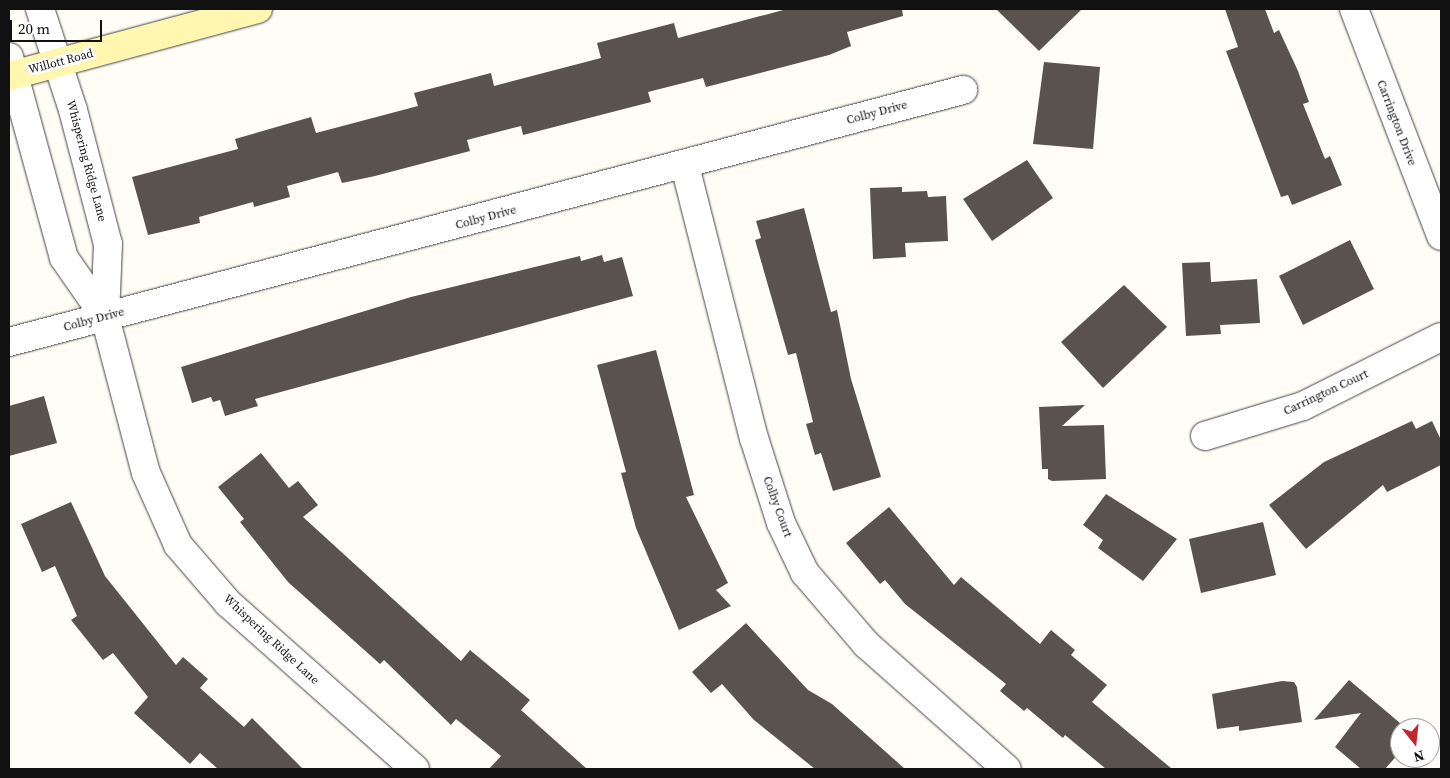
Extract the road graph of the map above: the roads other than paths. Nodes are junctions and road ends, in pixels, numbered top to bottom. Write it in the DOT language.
graph roads {
  1 [pos="40,9"];
  2 [pos="258,9"];
  3 [pos="1354,9"];
  4 [pos="58,63"];
  5 [pos="10,69"];
  6 [pos="963,90"];
  7 [pos="685,166"];
  8 [pos="1441,236"];
  9 [pos="105,317"];
  10 [pos="1441,337"];
  11 [pos="9,342"];
  12 [pos="1205,436"];
  13 [pos="415,769"];
  14 [pos="1007,769"];
  1 -- 4 [label="street, Whispering Ridge Lane"];
  2 -- 4 [label="main road, Willott Road"];
  3 -- 8 [label="street, Carrington Drive"];
  4 -- 5 [label="main road, Willott Road"];
  4 -- 9 [label="street, Whispering Ridge Lane"];
  5 -- 9 [label="street, Whispering Ridge Lane"];
  6 -- 7 [label="street, Colby Drive"];
  7 -- 9 [label="street, Colby Drive"];
  7 -- 14 [label="street, Colby Court"];
  9 -- 11 [label="street, Colby Drive"];
  9 -- 13 [label="street, Whispering Ridge Lane"];
  10 -- 12 [label="street, Carrington Court"];
}
